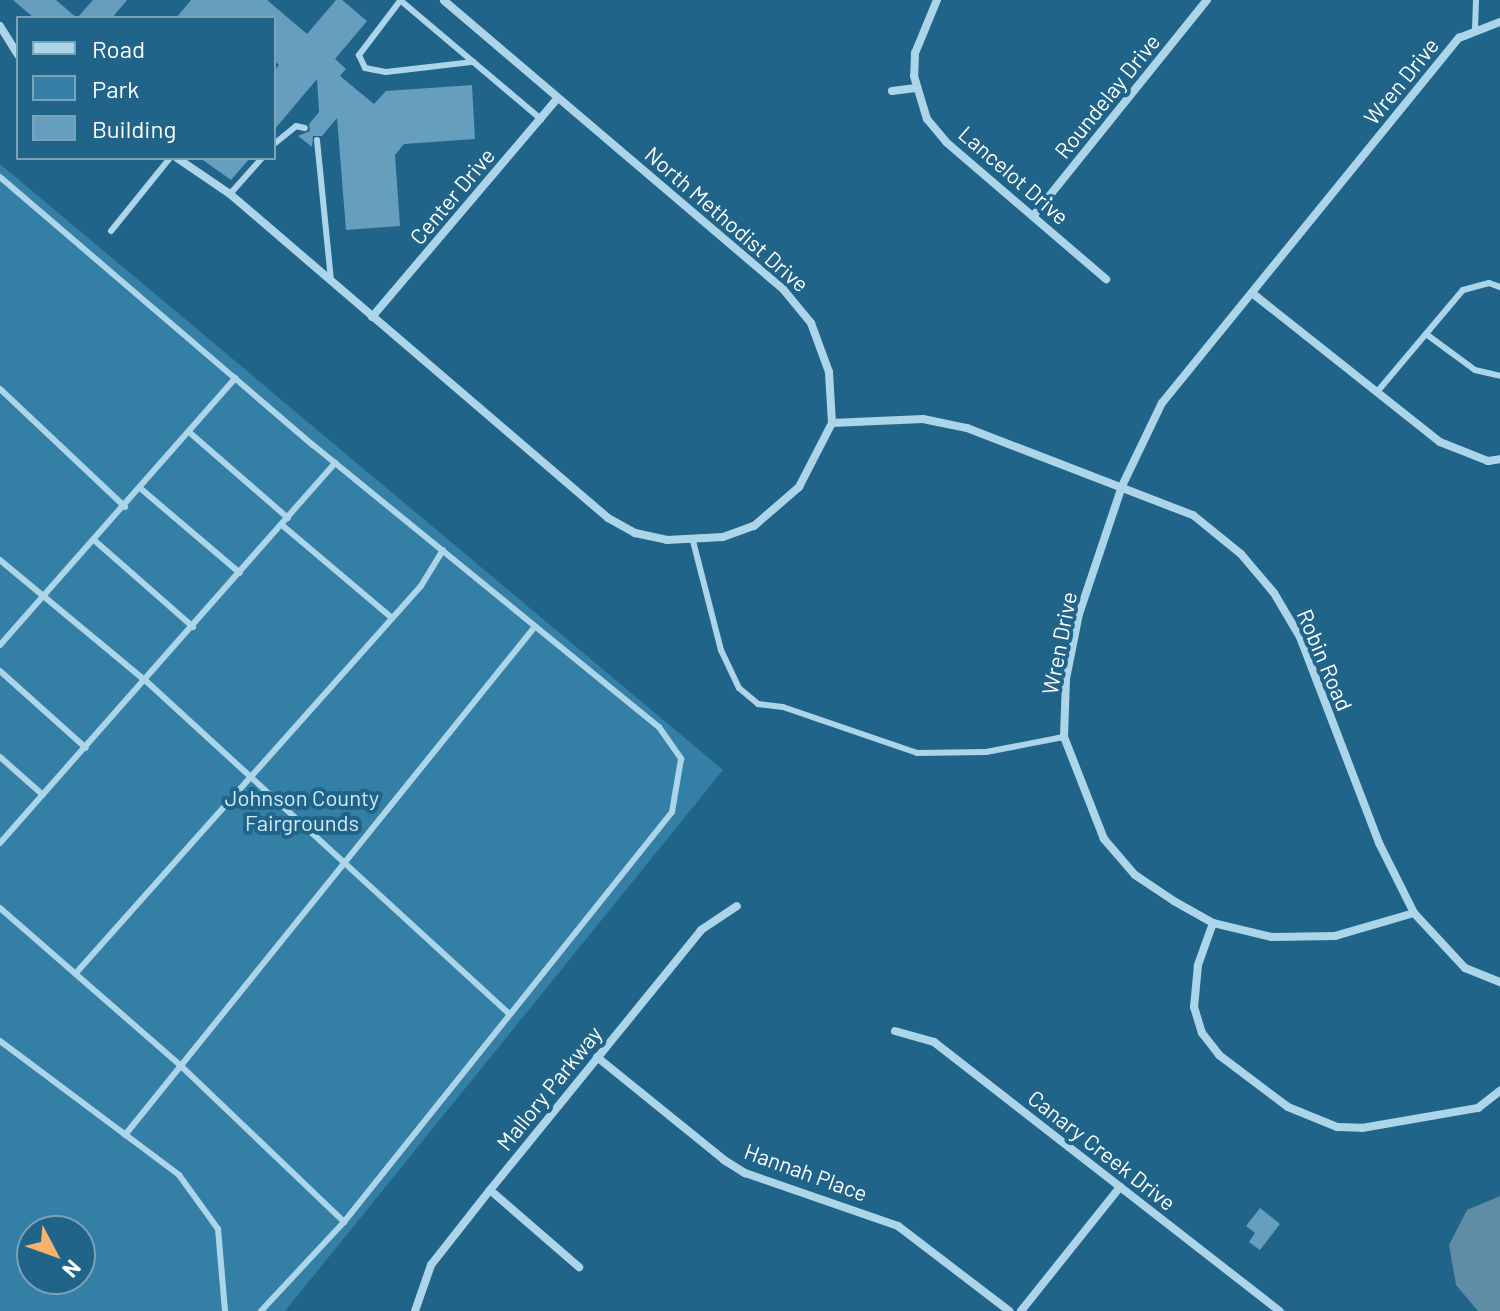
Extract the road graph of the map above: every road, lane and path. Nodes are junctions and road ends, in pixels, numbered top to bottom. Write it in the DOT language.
graph roads {
  1 [pos="400,0"];
  2 [pos="444,0"];
  3 [pos="937,0"];
  4 [pos="1207,0"];
  5 [pos="1476,0"];
  6 [pos="1500,22"];
  7 [pos="0,26"];
  8 [pos="1475,29"];
  9 [pos="16,52"];
  10 [pos="473,62"];
  11 [pos="916,88"];
  12 [pos="892,91"];
  13 [pos="558,98"];
  14 [pos="541,119"];
  15 [pos="305,128"];
  16 [pos="317,140"];
  17 [pos="276,142"];
  18 [pos="168,160"];
  19 [pos="180,160"];
  20 [pos="260,160"];
  21 [pos="0,177"];
  22 [pos="230,194"];
  23 [pos="1034,215"];
  24 [pos="111,231"];
  25 [pos="1106,279"];
  26 [pos="331,280"];
  27 [pos="1500,287"];
  28 [pos="1252,293"];
  29 [pos="372,317"];
  30 [pos="1426,334"];
  31 [pos="1500,376"];
  32 [pos="235,378"];
  33 [pos="0,389"];
  34 [pos="1377,392"];
  35 [pos="832,423"];
  36 [pos="189,432"];
  37 [pos="1500,459"];
  38 [pos="335,463"];
  39 [pos="1122,486"];
  40 [pos="140,488"];
  41 [pos="125,507"];
  42 [pos="288,518"];
  43 [pos="282,525"];
  44 [pos="94,540"];
  45 [pos="693,541"];
  46 [pos="443,550"];
  47 [pos="0,560"];
  48 [pos="240,573"];
  49 [pos="43,596"];
  50 [pos="392,618"];
  51 [pos="193,627"];
  52 [pos="533,629"];
  53 [pos="0,645"];
  54 [pos="0,671"];
  55 [pos="146,681"];
  56 [pos="1064,737"];
  57 [pos="86,748"];
  58 [pos="0,757"];
  59 [pos="251,777"];
  60 [pos="43,795"];
  61 [pos="0,843"];
  62 [pos="346,862"];
  63 [pos="737,906"];
  64 [pos="0,908"];
  65 [pos="1414,913"];
  66 [pos="1213,923"];
  67 [pos="76,973"];
  68 [pos="1500,982"];
  69 [pos="510,1014"];
  70 [pos="895,1031"];
  71 [pos="0,1041"];
  72 [pos="597,1057"];
  73 [pos="181,1066"];
  74 [pos="1500,1091"];
  75 [pos="125,1135"];
  76 [pos="1120,1187"];
  77 [pos="490,1190"];
  78 [pos="344,1222"];
  79 [pos="579,1267"];
  80 [pos="1274,1309"];
  81 [pos="225,1311"];
  82 [pos="261,1311"];
  83 [pos="415,1311"];
  84 [pos="1009,1311"];
  85 [pos="1021,1311"];
  1 -- 10 [label="lane"];
  1 -- 10 [label="lane"];
  2 -- 13 [label="street, North Methodist Drive"];
  3 -- 11 [label="street, Lancelot Drive"];
  4 -- 23 [label="street, Roundelay Drive"];
  5 -- 8 [label="lane"];
  6 -- 8 [label="street, Wren Drive"];
  7 -- 9 [label="street"];
  8 -- 28 [label="street, Wren Drive"];
  10 -- 14 [label="lane"];
  11 -- 12 [label="street"];
  11 -- 23 [label="street, Lancelot Drive"];
  13 -- 14 [label="street, Center Drive"];
  13 -- 35 [label="street, North Methodist Drive"];
  14 -- 29 [label="street, Center Drive"];
  15 -- 17 [label="lane"];
  16 -- 26 [label="lane"];
  18 -- 24 [label="lane"];
  19 -- 22 [label="street, North Methodist Drive"];
  20 -- 22 [label="lane"];
  21 -- 32 [label="lane"];
  22 -- 26 [label="street, North Methodist Drive"];
  23 -- 25 [label="street, Lancelot Drive"];
  26 -- 29 [label="street, North Methodist Drive"];
  27 -- 30 [label="lane"];
  28 -- 34 [label="street"];
  28 -- 39 [label="street, Wren Drive"];
  29 -- 45 [label="street, North Methodist Drive"];
  30 -- 31 [label="lane"];
  30 -- 34 [label="lane"];
  32 -- 36 [label="lane"];
  32 -- 38 [label="lane"];
  33 -- 41 [label="lane"];
  34 -- 37 [label="street"];
  35 -- 39 [label="street, Robin Road"];
  35 -- 45 [label="street, North Methodist Drive"];
  36 -- 40 [label="lane"];
  36 -- 42 [label="lane"];
  38 -- 42 [label="lane"];
  38 -- 46 [label="lane"];
  39 -- 56 [label="street, Wren Drive"];
  39 -- 65 [label="street, Robin Road"];
  40 -- 41 [label="lane"];
  40 -- 48 [label="lane"];
  41 -- 44 [label="lane"];
  42 -- 43 [label="lane"];
  43 -- 48 [label="lane"];
  43 -- 50 [label="lane"];
  44 -- 49 [label="lane"];
  44 -- 51 [label="lane"];
  45 -- 56 [label="lane"];
  46 -- 50 [label="lane"];
  46 -- 52 [label="lane"];
  47 -- 49 [label="lane"];
  48 -- 51 [label="lane"];
  49 -- 53 [label="lane"];
  49 -- 55 [label="lane"];
  50 -- 59 [label="lane"];
  51 -- 55 [label="lane"];
  52 -- 62 [label="lane"];
  52 -- 69 [label="lane"];
  54 -- 57 [label="lane"];
  55 -- 57 [label="lane"];
  55 -- 59 [label="lane"];
  56 -- 66 [label="street, Wren Drive"];
  57 -- 60 [label="lane"];
  58 -- 60 [label="lane"];
  59 -- 62 [label="lane"];
  59 -- 67 [label="lane"];
  60 -- 61 [label="lane"];
  62 -- 69 [label="lane"];
  62 -- 73 [label="lane"];
  63 -- 72 [label="street, Mallory Parkway"];
  64 -- 67 [label="lane"];
  65 -- 66 [label="street, Wren Drive"];
  65 -- 68 [label="street, Robin Road"];
  66 -- 74 [label="street"];
  67 -- 73 [label="lane"];
  69 -- 78 [label="lane"];
  70 -- 76 [label="street, Canary Creek Drive"];
  71 -- 75 [label="lane"];
  72 -- 77 [label="street, Mallory Parkway"];
  72 -- 84 [label="street, Hannah Place"];
  73 -- 75 [label="lane"];
  73 -- 78 [label="lane"];
  75 -- 81 [label="lane"];
  76 -- 80 [label="street, Canary Creek Drive"];
  76 -- 85 [label="street"];
  77 -- 79 [label="street"];
  77 -- 83 [label="street, Mallory Parkway"];
  78 -- 82 [label="lane"];
}
